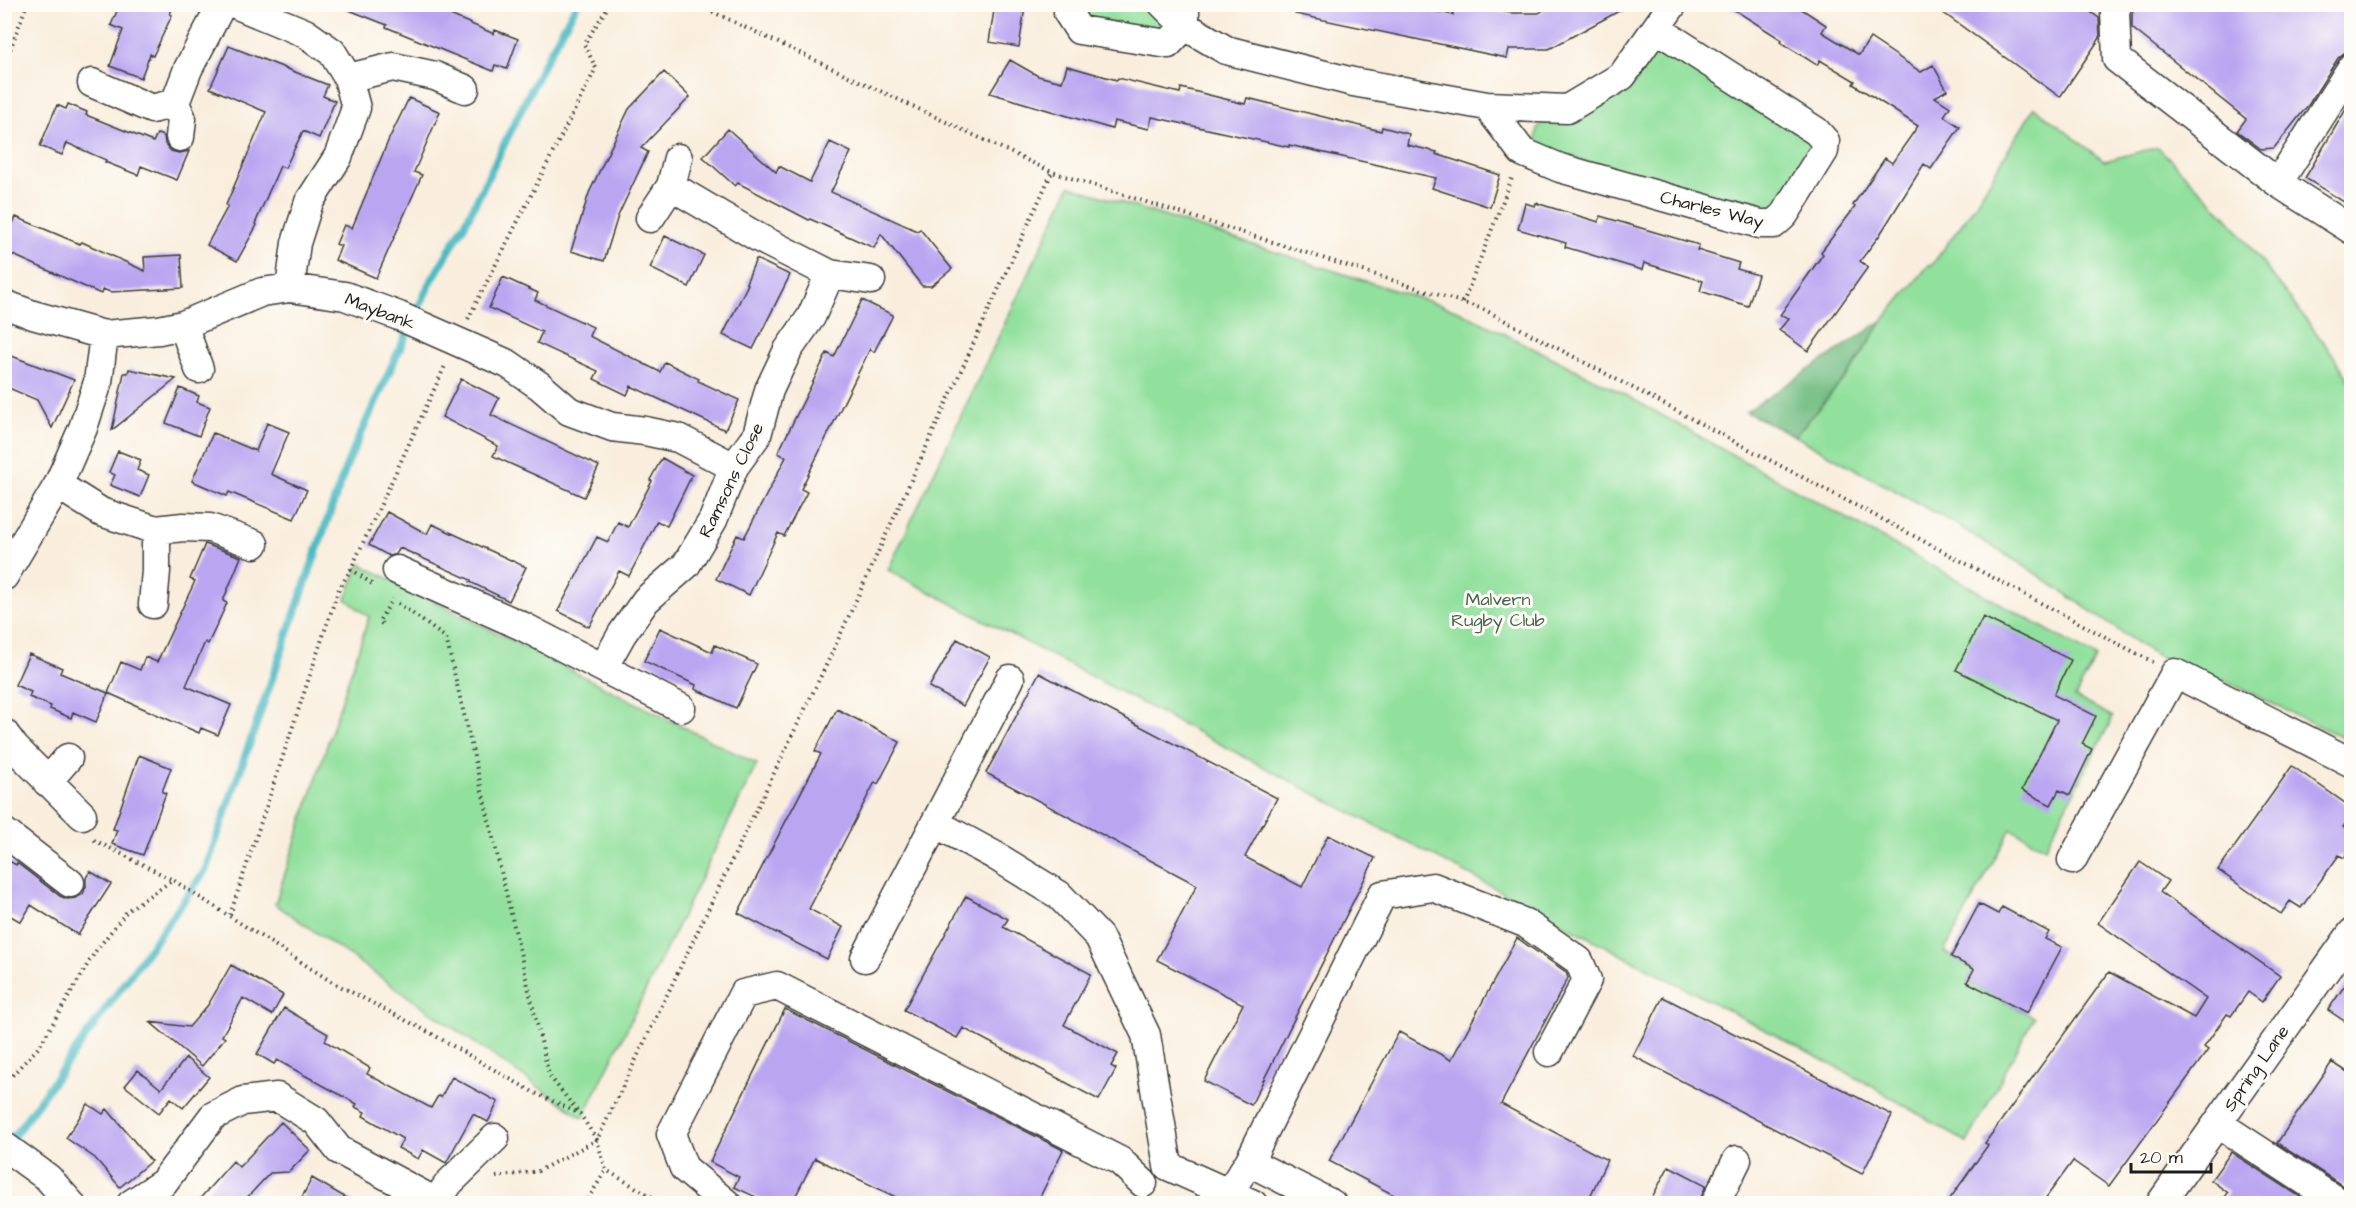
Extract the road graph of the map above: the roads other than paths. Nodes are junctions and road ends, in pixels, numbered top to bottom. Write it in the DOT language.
graph roads {
  1 [pos="222,4"];
  2 [pos="235,4"];
  3 [pos="1070,4"];
  4 [pos="1162,4"];
  5 [pos="1673,4"];
  6 [pos="2118,4"];
  7 [pos="1185,15"];
  8 [pos="1658,29"];
  9 [pos="2352,67"];
  10 [pos="348,78"];
  11 [pos="92,82"];
  12 [pos="465,89"];
  13 [pos="175,103"];
  14 [pos="1487,105"];
  15 [pos="180,137"];
  16 [pos="678,158"];
  17 [pos="2278,183"];
  18 [pos="671,186"];
  19 [pos="650,218"];
  20 [pos="2352,230"];
  21 [pos="830,274"];
  22 [pos="871,280"];
  23 [pos="290,288"];
  24 [pos="4,304"];
  25 [pos="183,325"];
  26 [pos="104,335"];
  27 [pos="199,369"];
  28 [pos="734,467"];
  29 [pos="58,484"];
  30 [pos="156,530"];
  31 [pos="254,544"];
  32 [pos="4,576"];
  33 [pos="386,584"];
  34 [pos="153,604"];
  35 [pos="603,668"];
  36 [pos="1010,679"];
  37 [pos="681,708"];
  38 [pos="4,733"];
  39 [pos="68,758"];
  40 [pos="2352,763"];
  41 [pos="47,782"];
  42 [pos="82,815"];
  43 [pos="935,823"];
  44 [pos="4,832"];
  45 [pos="2072,860"];
  46 [pos="70,883"];
  47 [pos="2352,933"];
  48 [pos="865,958"];
  49 [pos="1549,1052"];
  50 [pos="2217,1124"];
  51 [pos="495,1138"];
  52 [pos="13,1152"];
  53 [pos="1737,1160"];
  54 [pos="1249,1162"];
  55 [pos="1168,1166"];
  56 [pos="1139,1193"];
  57 [pos="440,1196"];
  58 [pos="1241,1198"];
  59 [pos="71,1203"];
  60 [pos="131,1203"];
  61 [pos="727,1203"];
  62 [pos="1332,1203"];
  63 [pos="1715,1203"];
  64 [pos="2160,1203"];
  65 [pos="2342,1203"];
  1 -- 13 [label="street"];
  2 -- 10 [label="street"];
  3 -- 7 [label="street"];
  4 -- 7 [label="street"];
  5 -- 8 [label="street"];
  6 -- 17 [label="street"];
  7 -- 14 [label="street"];
  8 -- 14 [label="street"];
  8 -- 14 [label="street, Charles Way"];
  9 -- 17 [label="street"];
  10 -- 12 [label="street"];
  10 -- 23 [label="street"];
  11 -- 13 [label="street"];
  13 -- 15 [label="street"];
  16 -- 18 [label="street"];
  17 -- 20 [label="street"];
  18 -- 19 [label="street"];
  18 -- 21 [label="street"];
  21 -- 22 [label="street"];
  21 -- 28 [label="street, Ramsons Close"];
  23 -- 25 [label="street, Maybank"];
  23 -- 28 [label="street, Maybank"];
  24 -- 26 [label="street, Maybank"];
  25 -- 26 [label="street, Maybank"];
  25 -- 27 [label="street"];
  26 -- 29 [label="street"];
  28 -- 35 [label="street, Ramsons Close"];
  29 -- 30 [label="street"];
  29 -- 32 [label="street"];
  30 -- 31 [label="street"];
  30 -- 34 [label="street"];
  33 -- 35 [label="street"];
  35 -- 37 [label="street"];
  36 -- 43 [label="street"];
  38 -- 41 [label="street"];
  39 -- 41 [label="street"];
  40 -- 45 [label="street"];
  41 -- 42 [label="street"];
  43 -- 48 [label="street"];
  43 -- 55 [label="street"];
  44 -- 46 [label="street"];
  47 -- 50 [label="street, Spring Lane"];
  49 -- 54 [label="street"];
  50 -- 64 [label="street, Spring Lane"];
  50 -- 65 [label="street"];
  51 -- 57 [label="street"];
  52 -- 59 [label="street"];
  53 -- 63 [label="street"];
  54 -- 58 [label="street"];
  54 -- 62 [label="street"];
  55 -- 56 [label="street"];
  55 -- 58 [label="street"];
  56 -- 61 [label="street"];
  57 -- 60 [label="street"];
}
